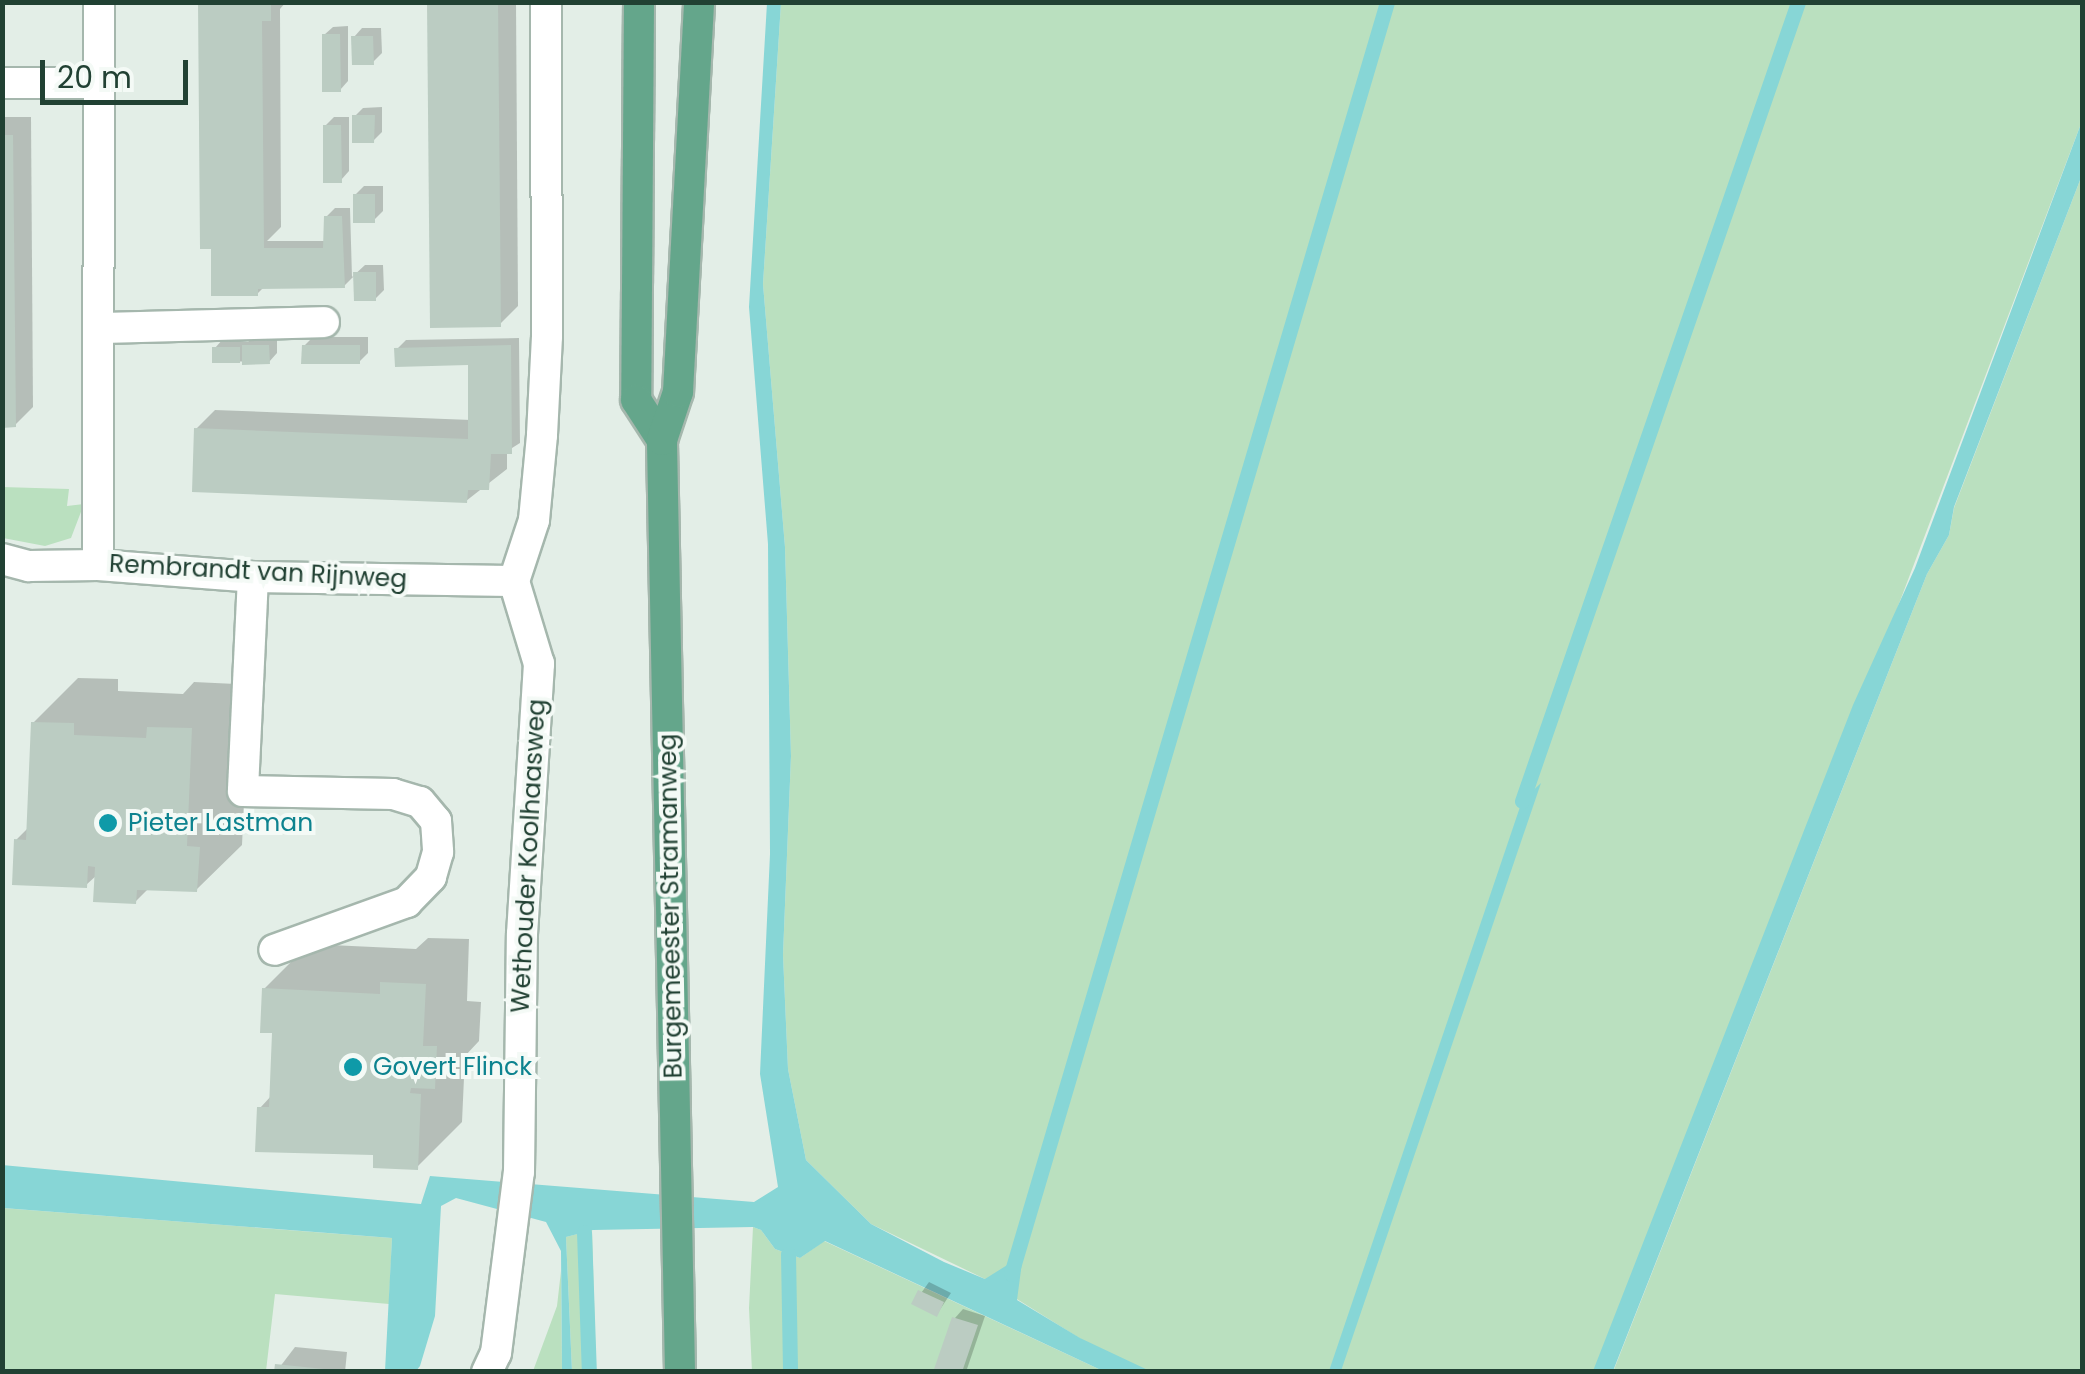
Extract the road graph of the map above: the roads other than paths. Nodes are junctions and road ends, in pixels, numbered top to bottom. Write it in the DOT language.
graph roads {
  1 [pos="99,2"];
  2 [pos="546,2"];
  3 [pos="639,2"];
  4 [pos="699,2"];
  5 [pos="2,82"];
  6 [pos="100,83"];
  7 [pos="324,322"];
  8 [pos="99,328"];
  9 [pos="662,440"];
  10 [pos="2,559"];
  11 [pos="98,565"];
  12 [pos="253,578"];
  13 [pos="514,581"];
  14 [pos="274,950"];
  15 [pos="487,1372"];
  16 [pos="680,1372"];
  1 -- 6 [label="street"];
  2 -- 13 [label="street"];
  3 -- 9 [label="main road"];
  4 -- 9 [label="main road, Burgemeester Stramanweg"];
  5 -- 6 [label="street"];
  6 -- 8 [label="street"];
  7 -- 8 [label="street"];
  8 -- 11 [label="street"];
  9 -- 16 [label="main road, Burgemeester Stramanweg"];
  10 -- 11 [label="street, Rembrandt van Rijnweg"];
  11 -- 12 [label="street, Rembrandt van Rijnweg"];
  12 -- 13 [label="street, Rembrandt van Rijnweg"];
  12 -- 14 [label="street"];
  13 -- 15 [label="street, Wethouder Koolhaasweg"];
}
